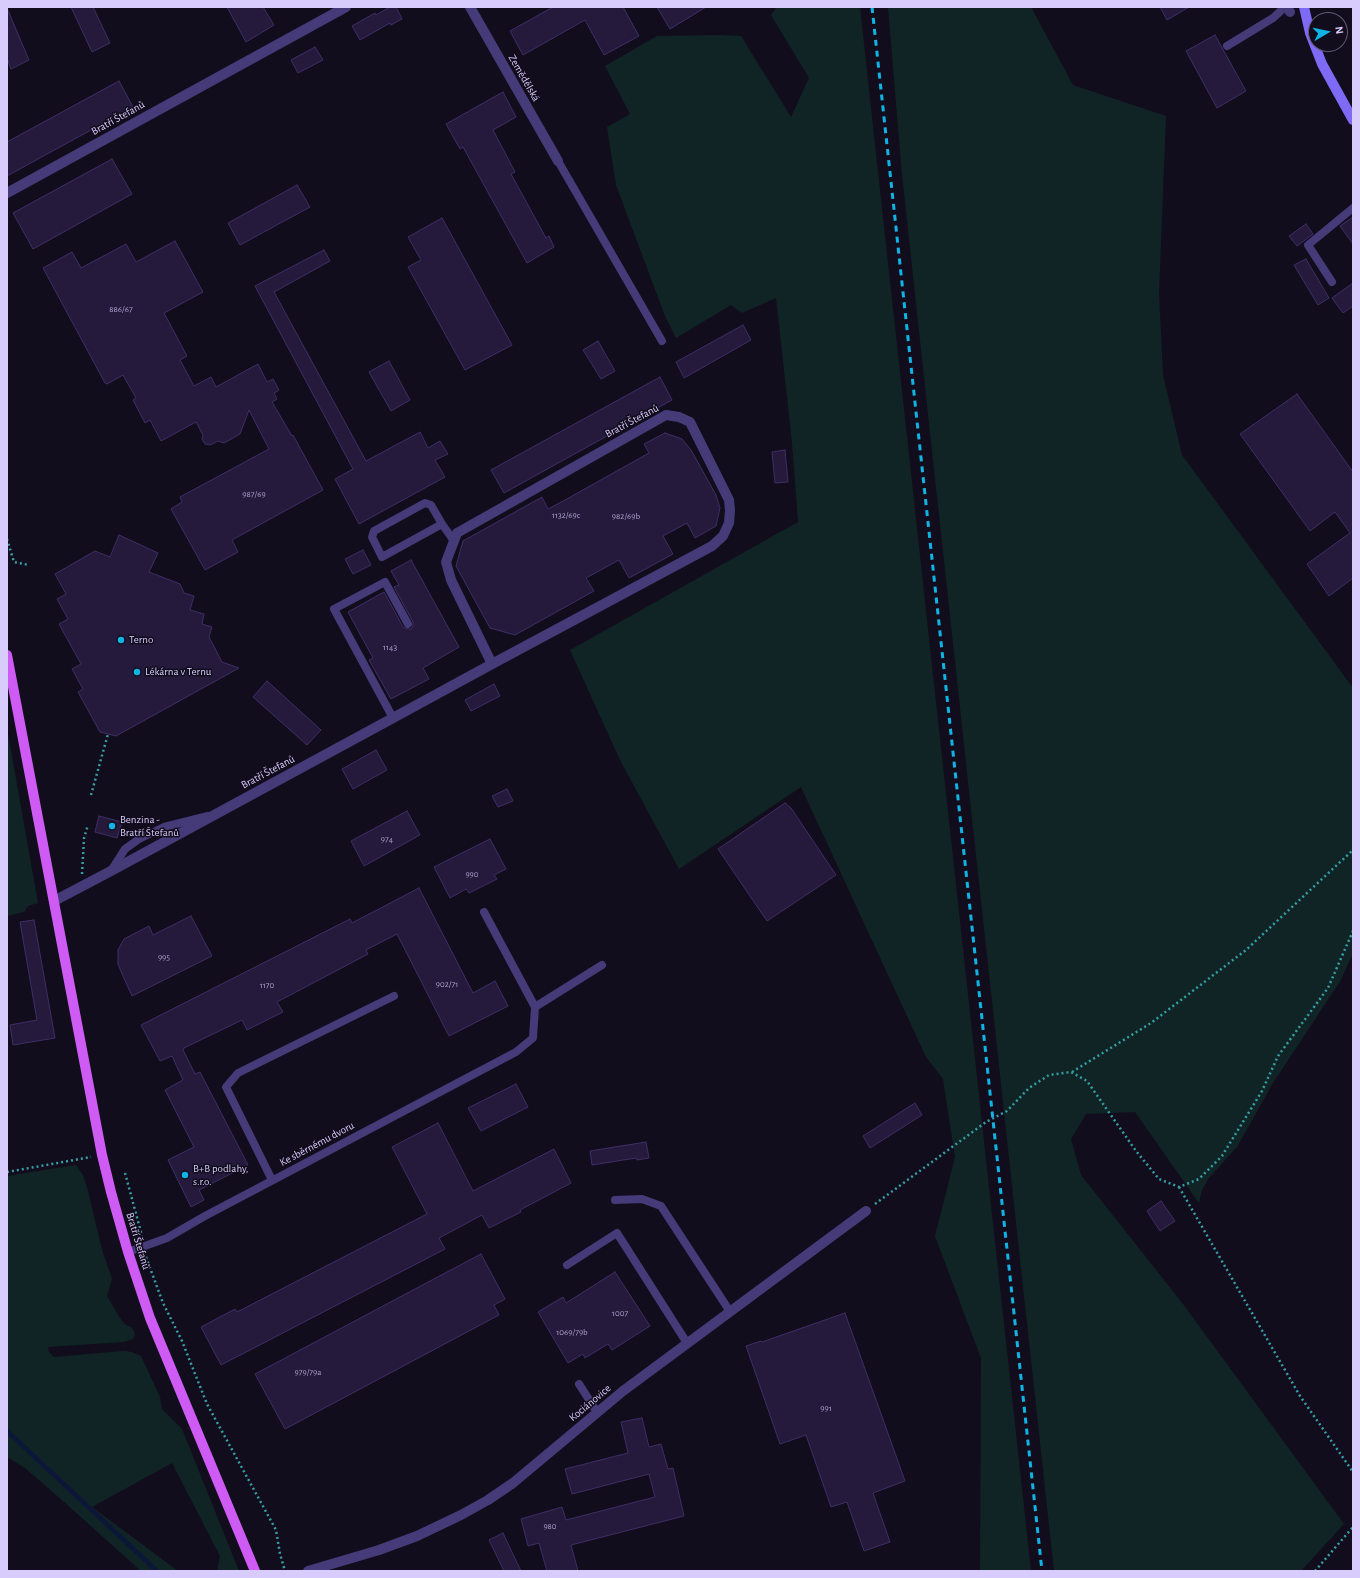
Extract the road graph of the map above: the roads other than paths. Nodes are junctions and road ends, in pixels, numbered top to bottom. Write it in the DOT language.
graph roads {
  1 [pos="346,7"];
  2 [pos="470,7"];
  3 [pos="1304,7"];
  4 [pos="1287,9"];
  5 [pos="1227,46"];
  6 [pos="1353,120"];
  7 [pos="558,161"];
  8 [pos="7,193"];
  9 [pos="1353,208"];
  10 [pos="1332,282"];
  11 [pos="662,341"];
  12 [pos="442,524"];
  13 [pos="454,541"];
  14 [pos="408,624"];
  15 [pos="7,655"];
  16 [pos="492,664"];
  17 [pos="393,718"];
  18 [pos="218,813"];
  19 [pos="111,871"];
  20 [pos="54,901"];
  21 [pos="484,912"];
  22 [pos="602,964"];
  23 [pos="394,996"];
  24 [pos="535,1006"];
  25 [pos="272,1180"];
  26 [pos="615,1200"];
  27 [pos="866,1211"];
  28 [pos="128,1252"];
  29 [pos="567,1265"];
  30 [pos="730,1310"];
  31 [pos="687,1343"];
  32 [pos="579,1384"];
  33 [pos="597,1412"];
  34 [pos="255,1571"];
  35 [pos="308,1571"];
  1 -- 8 [label="street, Bratří Štefanů"];
  2 -- 7 [label="street, Zemědělská"];
  3 -- 6 [label="main road"];
  4 -- 5 [label="lane"];
  7 -- 11 [label="lane"];
  9 -- 10 [label="lane"];
  12 -- 12 [label="lane"];
  12 -- 13 [label="lane"];
  13 -- 16 [label="street, Bratří Štefanů"];
  13 -- 16 [label="street, Bratří Štefanů"];
  14 -- 17 [label="lane"];
  15 -- 20 [label="main road, Bratří Štefanů"];
  16 -- 17 [label="street, Bratří Štefanů"];
  17 -- 18 [label="street, Bratří Štefanů"];
  18 -- 19 [label="street, Bratří Štefanů"];
  18 -- 19 [label="lane"];
  19 -- 20 [label="street, Bratří Štefanů"];
  20 -- 28 [label="main road, Bratří Štefanů"];
  21 -- 24 [label="lane"];
  22 -- 24 [label="lane"];
  23 -- 25 [label="lane"];
  24 -- 25 [label="lane, Ke sběrnému dvoru"];
  25 -- 28 [label="lane, Ke sběrnému dvoru"];
  26 -- 30 [label="lane"];
  27 -- 30 [label="street, Kociánovice"];
  28 -- 34 [label="main road, Bratří Štefanů"];
  29 -- 31 [label="lane"];
  30 -- 31 [label="street, Kociánovice"];
  31 -- 33 [label="street, Kociánovice"];
  32 -- 33 [label="lane"];
  33 -- 35 [label="street, Kociánovice"];
}
